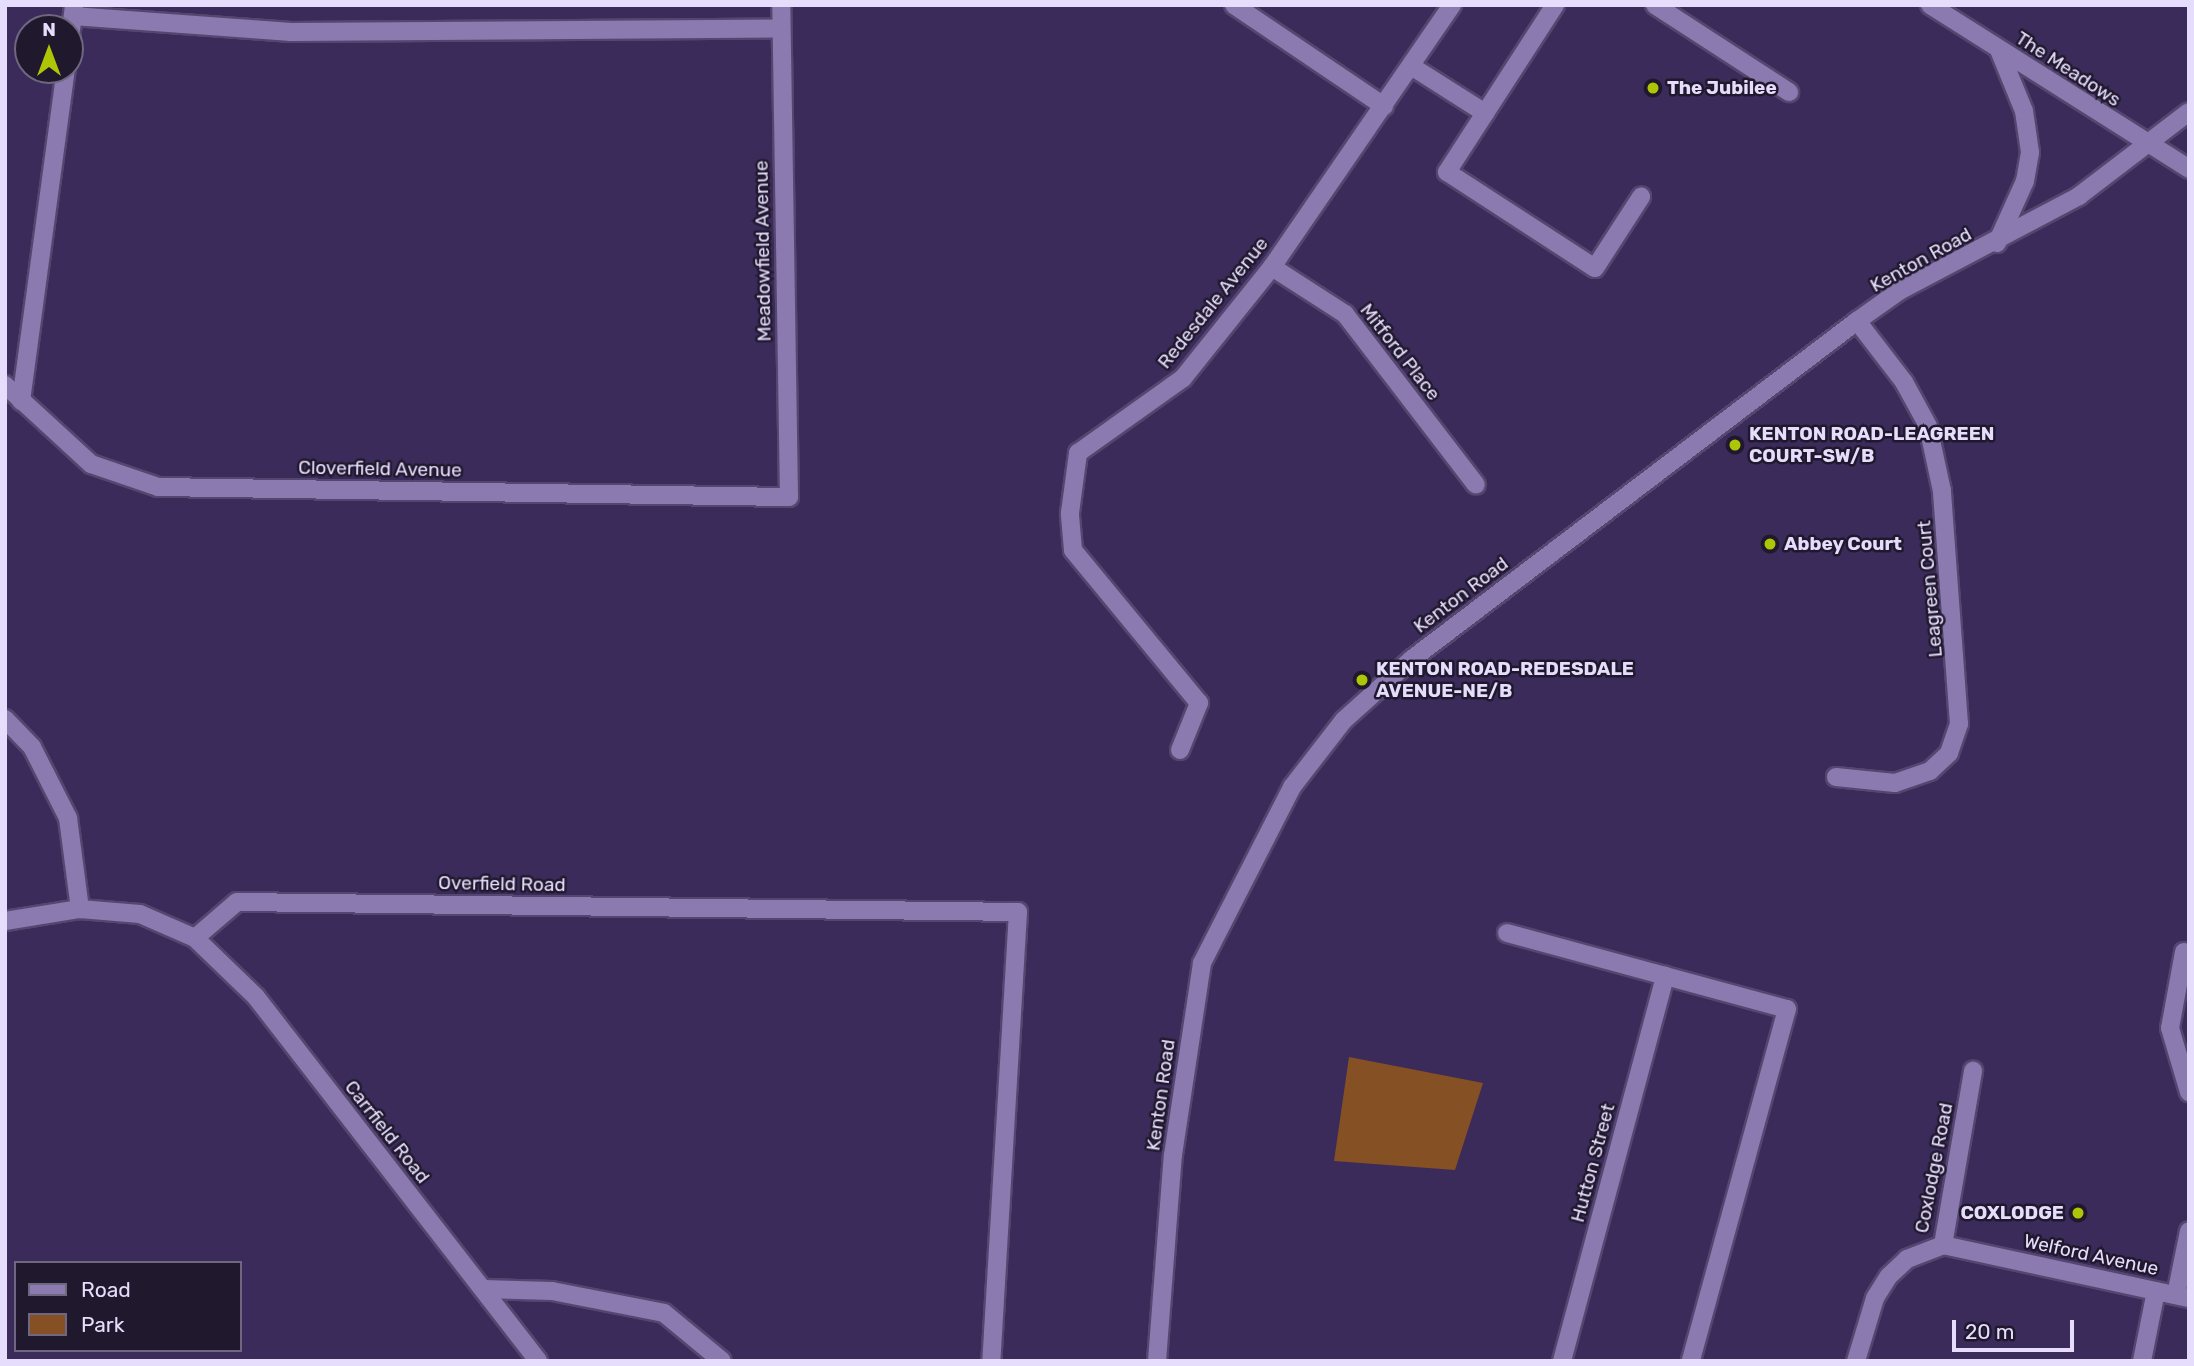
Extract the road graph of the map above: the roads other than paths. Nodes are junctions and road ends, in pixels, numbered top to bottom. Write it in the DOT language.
graph roads {
  1 [pos="781,5"];
  2 [pos="1234,5"];
  3 [pos="1452,5"];
  4 [pos="1555,5"];
  5 [pos="1655,5"];
  6 [pos="1930,5"];
  7 [pos="74,10"];
  8 [pos="780,29"];
  9 [pos="1999,50"];
  10 [pos="1411,66"];
  11 [pos="64,84"];
  12 [pos="1788,92"];
  13 [pos="1384,106"];
  14 [pos="2189,112"];
  15 [pos="1485,113"];
  16 [pos="2148,145"];
  17 [pos="2189,169"];
  18 [pos="1642,197"];
  19 [pos="1997,243"];
  20 [pos="1272,267"];
  21 [pos="1857,321"];
  22 [pos="5,385"];
  23 [pos="21,401"];
  24 [pos="1476,485"];
  25 [pos="789,497"];
  26 [pos="5,719"];
  27 [pos="1180,750"];
  28 [pos="1836,777"];
  29 [pos="80,909"];
  30 [pos="5,921"];
  31 [pos="1507,933"];
  32 [pos="195,938"];
  33 [pos="2184,952"];
  34 [pos="1665,976"];
  35 [pos="1973,1071"];
  36 [pos="2189,1092"];
  37 [pos="2189,1231"];
  38 [pos="1943,1245"];
  39 [pos="483,1289"];
  40 [pos="2156,1291"];
  41 [pos="2182,1297"];
  42 [pos="538,1361"];
  43 [pos="722,1361"];
  44 [pos="990,1361"];
  45 [pos="1157,1361"];
  46 [pos="1562,1361"];
  47 [pos="1691,1361"];
  48 [pos="1856,1361"];
  49 [pos="2141,1361"];
  1 -- 8 [label="street, Meadowfield Avenue"];
  2 -- 13 [label="street"];
  3 -- 10 [label="street, Redesdale Avenue"];
  4 -- 15 [label="street"];
  5 -- 12 [label="street"];
  6 -- 9 [label="street, The Meadows"];
  7 -- 8 [label="street"];
  8 -- 25 [label="street, Meadowfield Avenue"];
  9 -- 16 [label="street, The Meadows"];
  9 -- 19 [label="street, Kenton Road"];
  10 -- 13 [label="street, Redesdale Avenue"];
  10 -- 15 [label="street"];
  11 -- 23 [label="street"];
  13 -- 20 [label="street, Redesdale Avenue"];
  14 -- 16 [label="street, Kenton Road"];
  15 -- 18 [label="street"];
  16 -- 17 [label="street, The Meadows"];
  16 -- 19 [label="street, Kenton Road"];
  19 -- 21 [label="street, Kenton Road"];
  20 -- 24 [label="street, Mitford Place"];
  20 -- 27 [label="street, Redesdale Avenue"];
  21 -- 28 [label="street, Leagreen Court"];
  21 -- 45 [label="street, Kenton Road"];
  22 -- 23 [label="street, Cloverfield Avenue"];
  23 -- 25 [label="street, Cloverfield Avenue"];
  26 -- 29 [label="street"];
  29 -- 30 [label="street"];
  29 -- 32 [label="street"];
  31 -- 34 [label="street"];
  32 -- 39 [label="street, Carrfield Road"];
  32 -- 44 [label="street, Overfield Road"];
  33 -- 36 [label="street"];
  34 -- 46 [label="street, Hutton Street"];
  34 -- 47 [label="street"];
  35 -- 38 [label="street, Coxlodge Road"];
  37 -- 41 [label="street"];
  38 -- 40 [label="street, Welford Avenue"];
  38 -- 48 [label="street, Coxlodge Road"];
  39 -- 42 [label="street, Carrfield Road"];
  39 -- 43 [label="street"];
  40 -- 41 [label="street, Welford Avenue"];
  40 -- 49 [label="street"];
}
